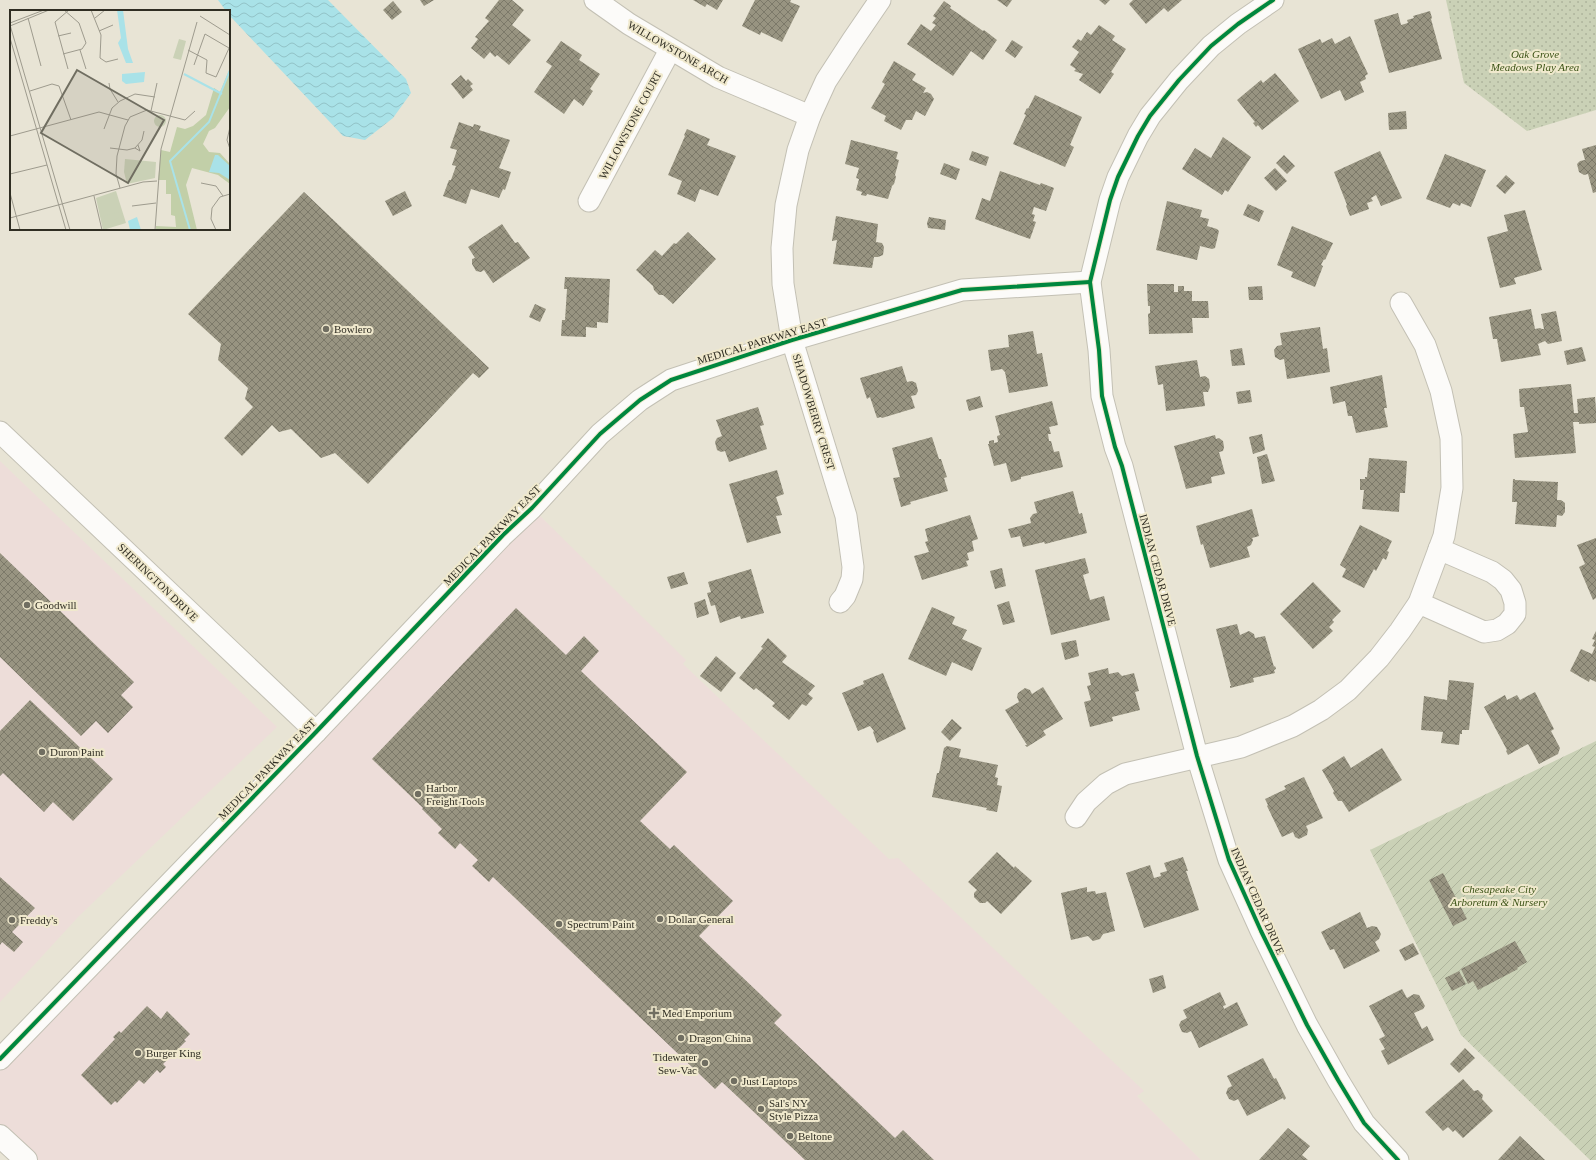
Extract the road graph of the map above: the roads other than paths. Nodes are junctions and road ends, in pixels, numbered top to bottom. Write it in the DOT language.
graph roads {
  1 [pos="594,0"];
  2 [pos="880,0"];
  3 [pos="1273,0"];
  4 [pos="670,50"];
  5 [pos="810,116"];
  6 [pos="589,201"];
  7 [pos="1090,282"];
  8 [pos="1401,303"];
  9 [pos="792,340"];
  10 [pos="0,432"];
  11 [pos="1439,549"];
  12 [pos="840,602"];
  13 [pos="1419,603"];
  14 [pos="316,732"];
  15 [pos="1197,756"];
  16 [pos="1076,816"];
  17 [pos="0,1059"];
  18 [pos="0,1136"];
  19 [pos="26,1160"];
  20 [pos="1398,1160"];
  1 -- 4 [label="street, WILLOWSTONE ARCH"];
  2 -- 5 [label="street, SHADOWBERRY CREST"];
  3 -- 7 [label="street, INDIAN CEDAR DRIVE"];
  4 -- 5 [label="street, WILLOWSTONE ARCH"];
  4 -- 6 [label="street, WILLOWSTONE COURT"];
  5 -- 9 [label="street, SHADOWBERRY CREST"];
  7 -- 9 [label="street, MEDICAL PARKWAY EAST"];
  7 -- 15 [label="street, INDIAN CEDAR DRIVE"];
  8 -- 11 [label="street"];
  9 -- 12 [label="street, SHADOWBERRY CREST"];
  9 -- 14 [label="street, MEDICAL PARKWAY EAST"];
  10 -- 14 [label="street, SHERINGTON DRIVE"];
  11 -- 13 [label="street"];
  11 -- 13 [label="street"];
  13 -- 15 [label="street"];
  14 -- 17 [label="street, MEDICAL PARKWAY EAST"];
  15 -- 16 [label="street"];
  15 -- 20 [label="street, INDIAN CEDAR DRIVE"];
  18 -- 19 [label="main road"];
}
